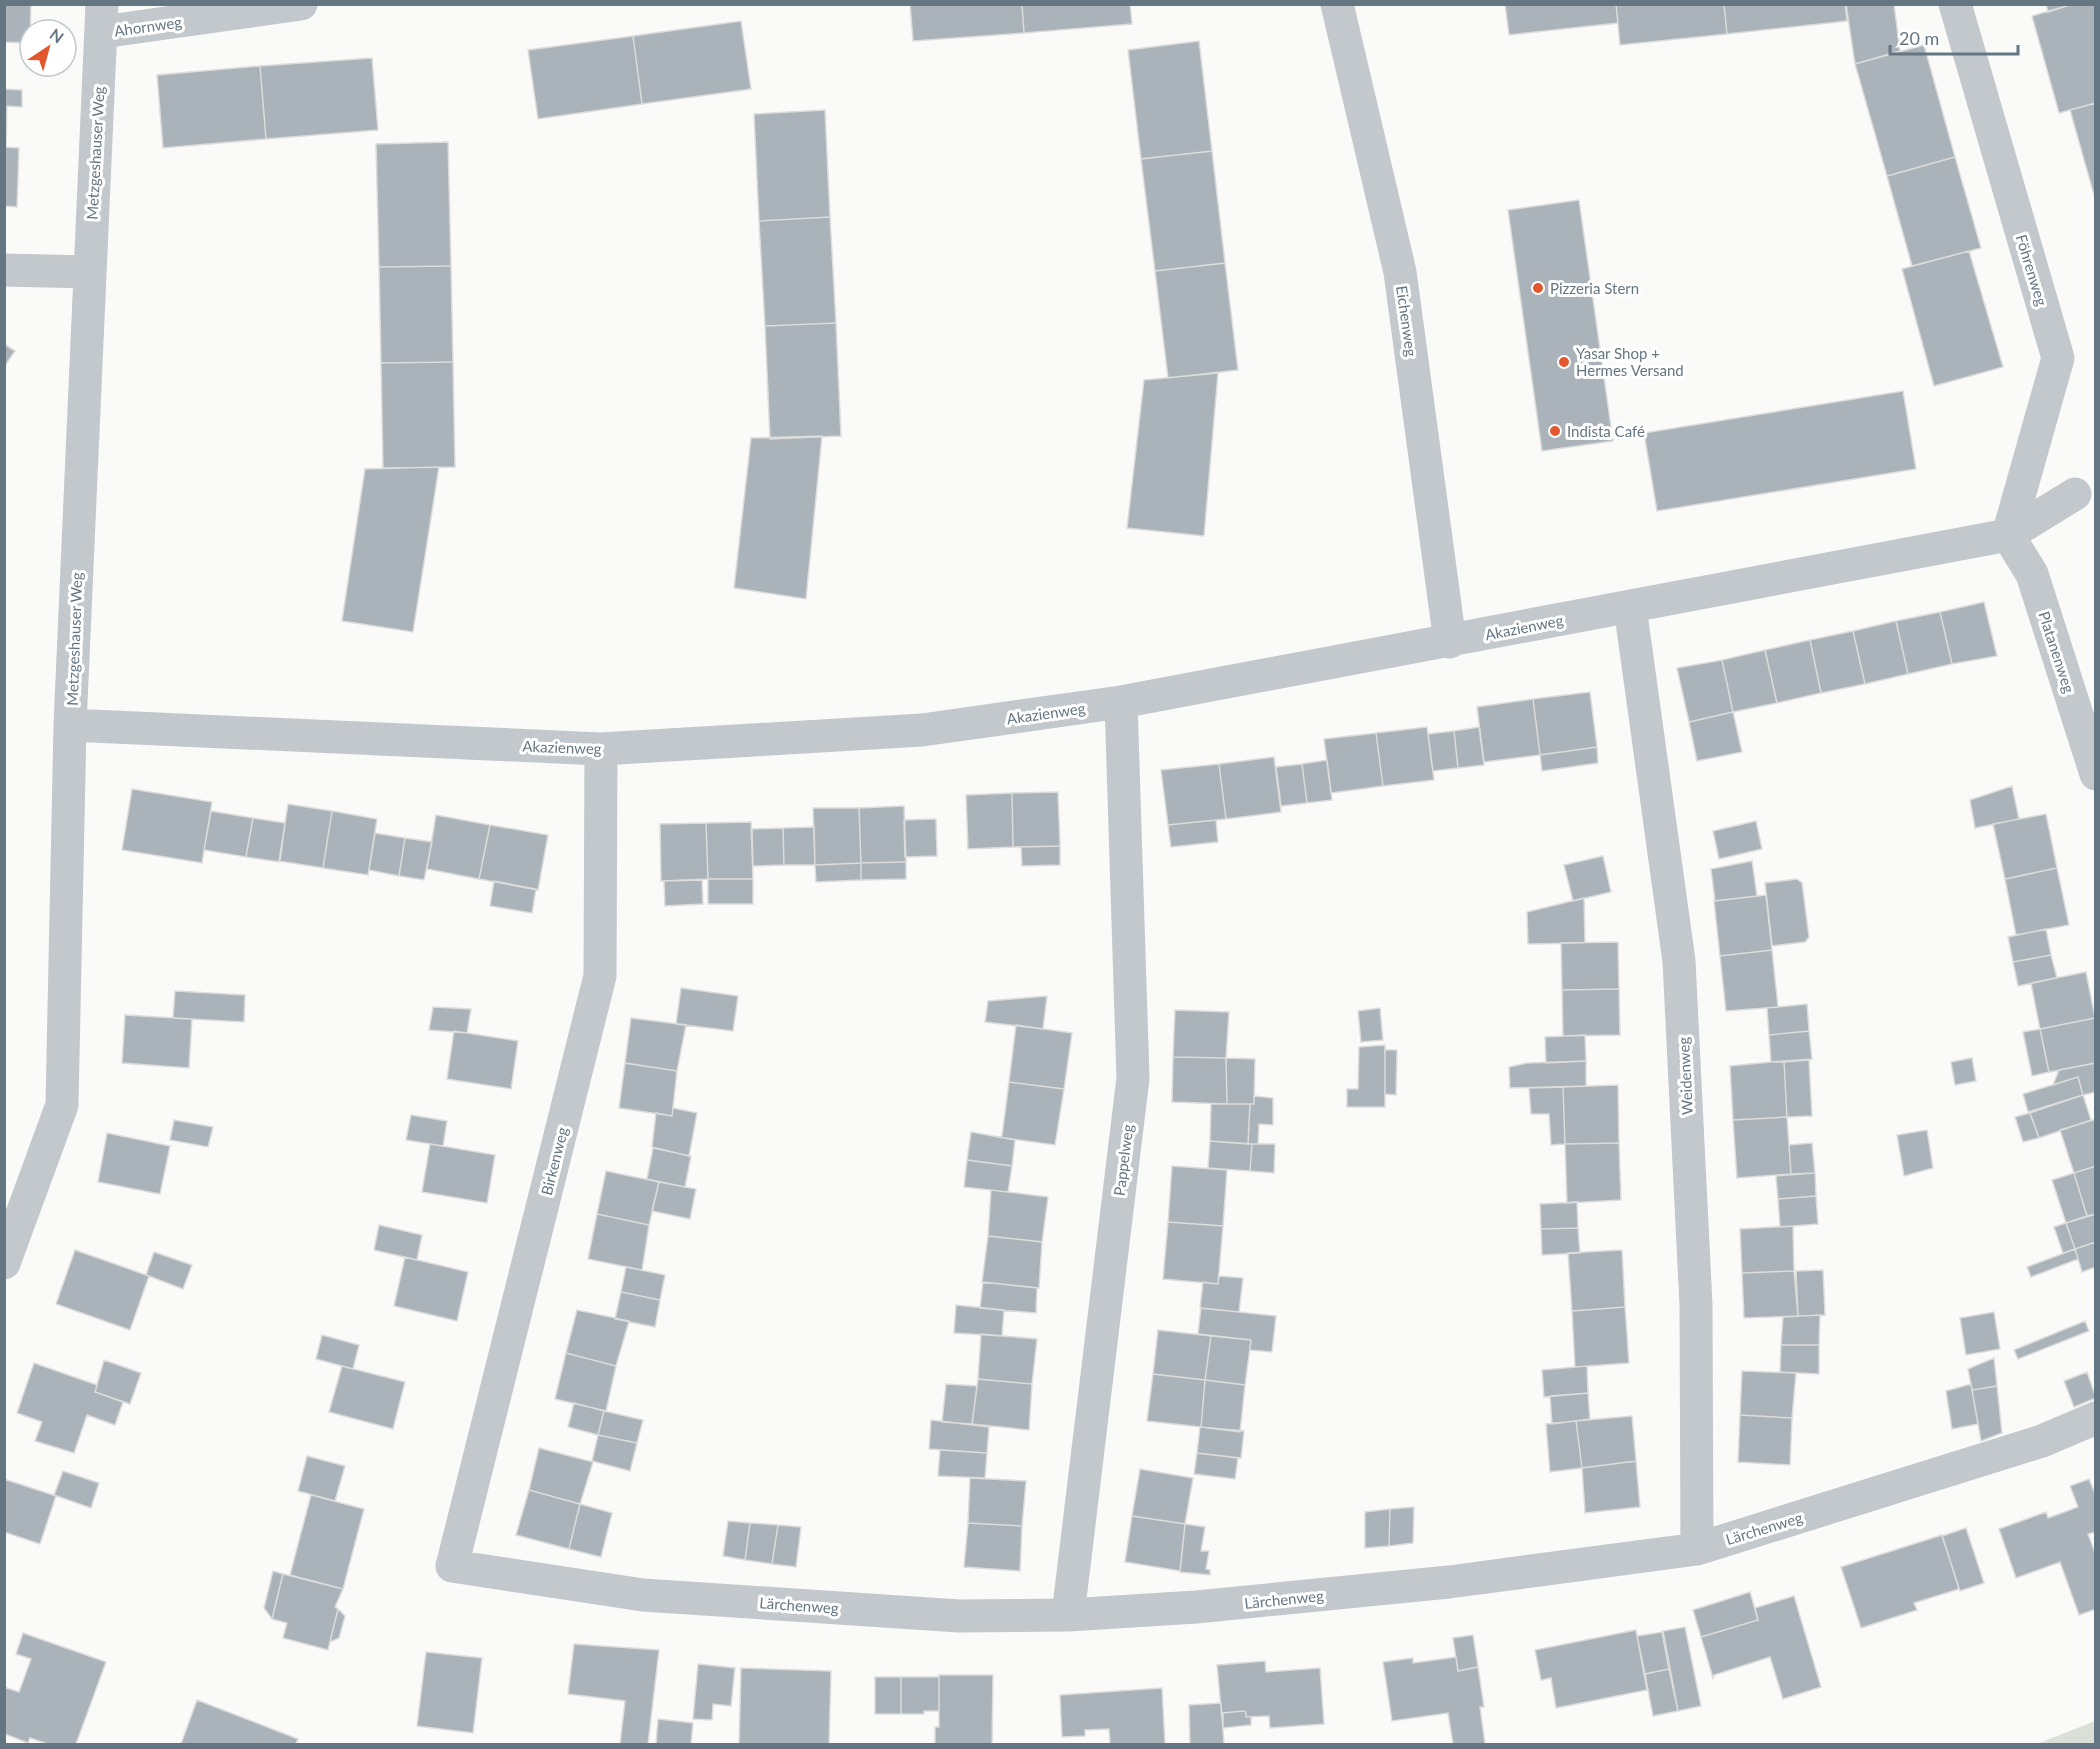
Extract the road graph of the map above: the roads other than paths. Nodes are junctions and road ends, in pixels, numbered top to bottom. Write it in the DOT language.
graph roads {
  1 [pos="301,4"];
  2 [pos="1337,4"];
  3 [pos="1955,4"];
  4 [pos="102,18"];
  5 [pos="4,270"];
  6 [pos="89,272"];
  7 [pos="2075,494"];
  8 [pos="2008,535"];
  9 [pos="1630,607"];
  10 [pos="1450,642"];
  11 [pos="1121,702"];
  12 [pos="70,725"];
  13 [pos="601,749"];
  14 [pos="2096,774"];
  15 [pos="4,1263"];
  16 [pos="2096,1418"];
  17 [pos="1697,1549"];
  18 [pos="452,1566"];
  19 [pos="1068,1615"];
  1 -- 4 [label="street, Ahornweg"];
  2 -- 10 [label="street, Eichenweg"];
  3 -- 8 [label="street, Föhrenweg"];
  4 -- 6 [label="street, Metzgeshauser Weg"];
  5 -- 6 [label="street"];
  6 -- 12 [label="street, Metzgeshauser Weg"];
  7 -- 8 [label="street"];
  8 -- 9 [label="street, Akazienweg"];
  8 -- 14 [label="street, Platanenweg"];
  9 -- 10 [label="street, Akazienweg"];
  9 -- 17 [label="street, Weidenweg"];
  10 -- 11 [label="street, Akazienweg"];
  11 -- 13 [label="street, Akazienweg"];
  11 -- 19 [label="street, Pappelweg"];
  12 -- 13 [label="street, Akazienweg"];
  12 -- 15 [label="street, Metzgeshauser Weg"];
  13 -- 18 [label="street, Birkenweg"];
  16 -- 17 [label="street, Lärchenweg"];
  17 -- 19 [label="street, Lärchenweg"];
  18 -- 19 [label="street, Lärchenweg"];
}
